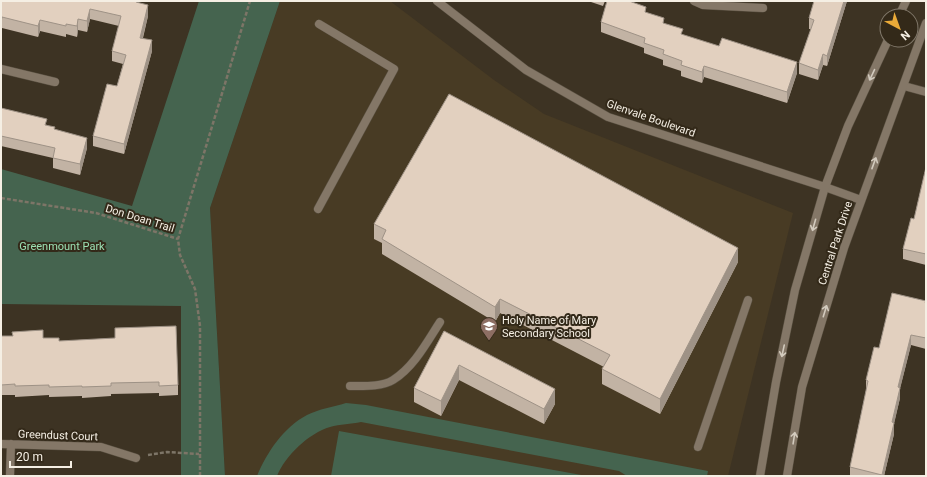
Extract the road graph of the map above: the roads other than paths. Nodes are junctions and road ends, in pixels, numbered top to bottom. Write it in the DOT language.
graph roads {
  1 [pos="437,1"];
  2 [pos="694,1"];
  3 [pos="763,8"];
  4 [pos="926,23"];
  5 [pos="319,24"];
  6 [pos="884,48"];
  7 [pos="1,68"];
  8 [pos="55,82"];
  9 [pos="904,86"];
  10 [pos="926,92"];
  11 [pos="825,187"];
  12 [pos="861,200"];
  13 [pos="318,209"];
  14 [pos="748,300"];
  15 [pos="440,322"];
  16 [pos="350,386"];
  17 [pos="1,444"];
  18 [pos="11,444"];
  19 [pos="698,447"];
  20 [pos="136,458"];
  21 [pos="10,476"];
  22 [pos="760,476"];
  23 [pos="787,476"];
  1 -- 11 [label="street, Glenvale Boulevard"];
  2 -- 3 [label="street"];
  4 -- 9 [label="street, Central Park Drive"];
  5 -- 13 [label="street"];
  6 -- 11 [label="street, one-way"];
  7 -- 8 [label="street"];
  9 -- 10 [label="street"];
  12 -- 9 [label="street, Central Park Drive, one-way"];
  11 -- 12 [label="street, Glenvale Boulevard"];
  11 -- 22 [label="street, one-way"];
  23 -- 12 [label="street, Central Park Drive, one-way"];
  14 -- 19 [label="street"];
  15 -- 16 [label="street"];
  17 -- 18 [label="street, Greendust Court"];
  18 -- 20 [label="street, Greendust Court"];
  18 -- 21 [label="street"];
}
